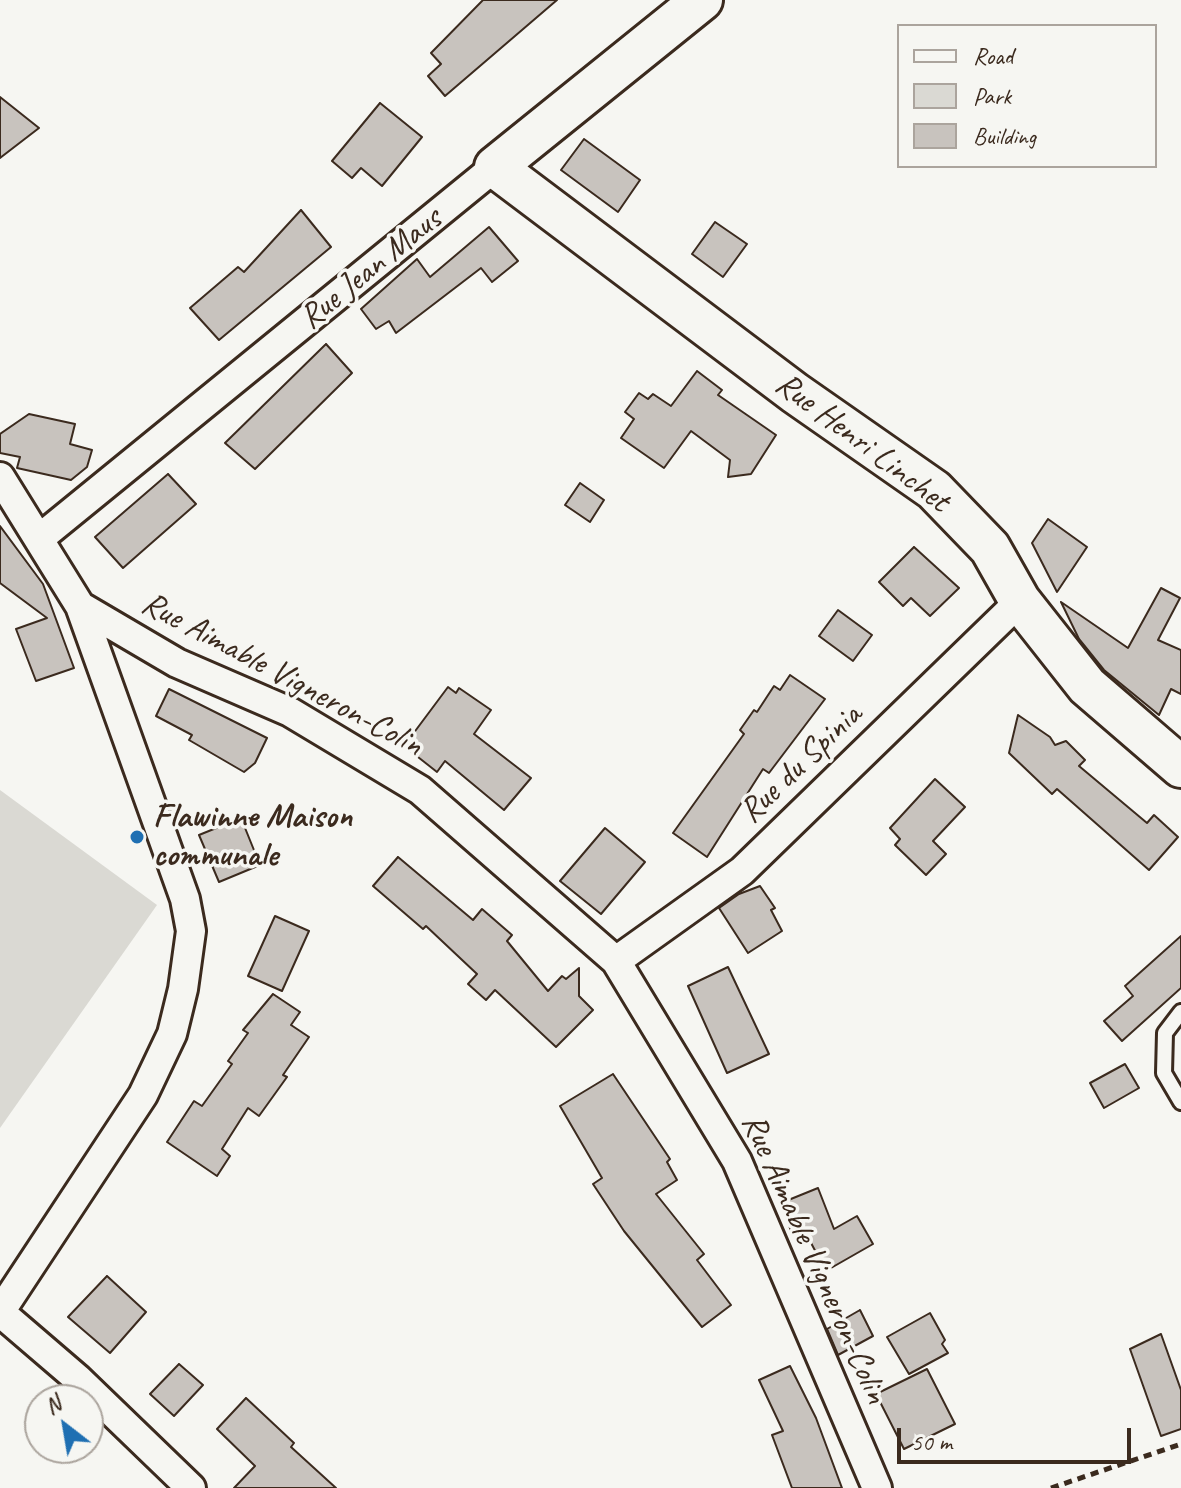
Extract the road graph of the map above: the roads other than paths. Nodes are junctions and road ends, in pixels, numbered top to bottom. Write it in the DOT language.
graph roads {
  1 [pos="702,0"];
  2 [pos="495,167"];
  3 [pos="0,477"];
  4 [pos="40,538"];
  5 [pos="1020,601"];
  6 [pos="80,606"];
  7 [pos="1181,767"];
  8 [pos="616,961"];
  9 [pos="1181,1012"];
  10 [pos="1181,1102"];
  11 [pos="0,1312"];
  12 [pos="191,1488"];
  13 [pos="877,1488"];
  1 -- 2 [label="street, Rue Jean Maus"];
  2 -- 4 [label="street, Rue Jean Maus"];
  2 -- 5 [label="street, Rue Henri Linchet"];
  3 -- 4 [label="street"];
  4 -- 6 [label="street"];
  5 -- 7 [label="street, Rue Henri Linchet"];
  5 -- 8 [label="street, Rue du Spinia"];
  6 -- 8 [label="street, Rue Aimable Vigneron-Colin"];
  6 -- 11 [label="street"];
  8 -- 13 [label="street, Rue Aimable Vigneron-Colin"];
  9 -- 10 [label="lane"];
  11 -- 12 [label="street"];
}
